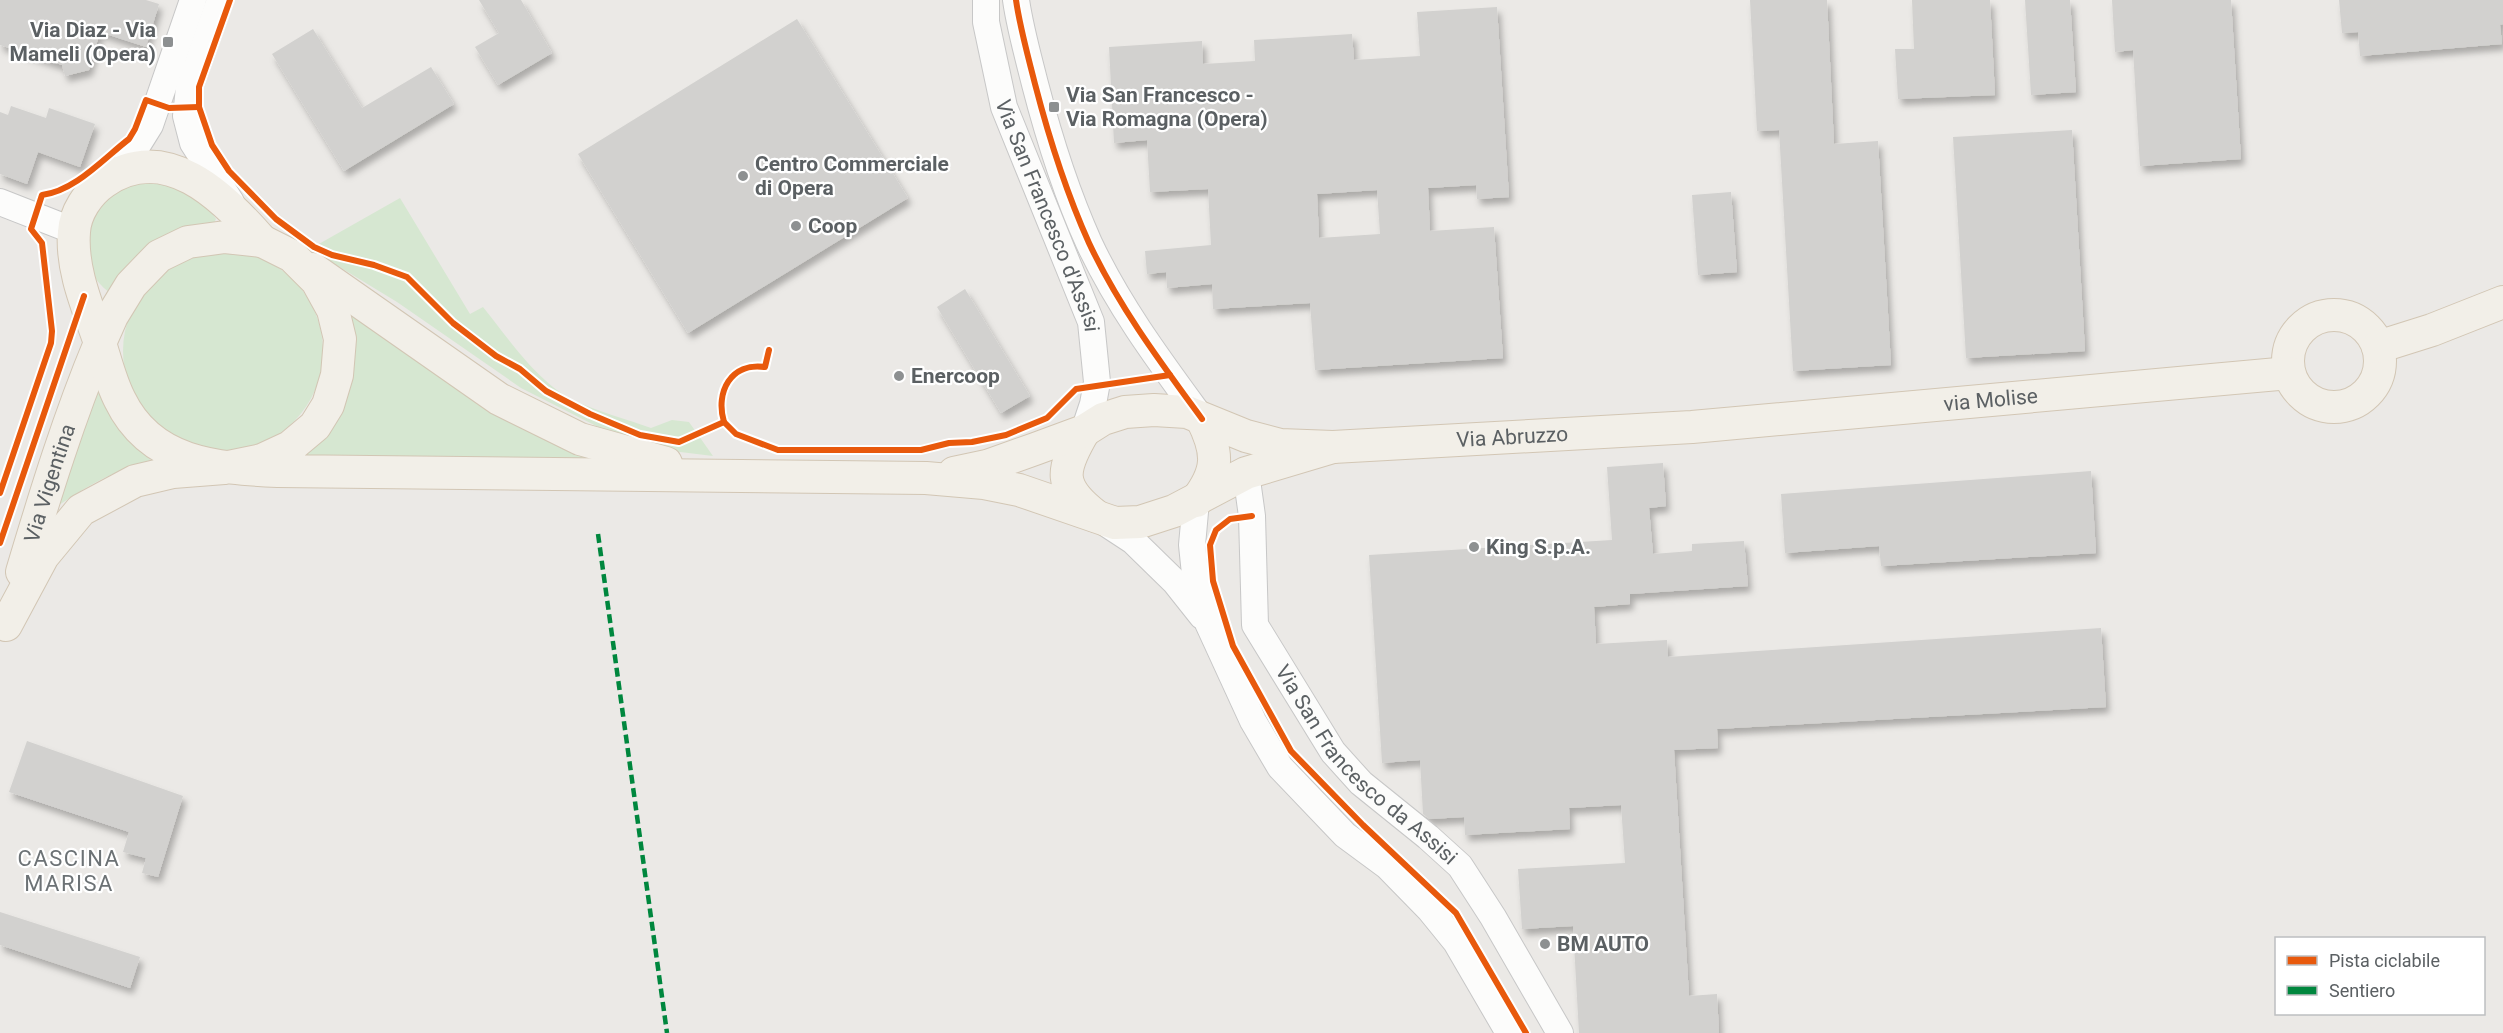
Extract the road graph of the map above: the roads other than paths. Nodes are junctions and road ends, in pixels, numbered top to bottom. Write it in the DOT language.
graph roads {
  1 [pos="193,0"];
  2 [pos="220,0"];
  3 [pos="986,0"];
  4 [pos="1016,0"];
  5 [pos="122,170"];
  6 [pos="0,202"];
  7 [pos="237,212"];
  8 [pos="74,231"];
  9 [pos="262,241"];
  10 [pos="292,256"];
  11 [pos="2503,302"];
  12 [pos="100,344"];
  13 [pos="2378,347"];
  14 [pos="2289,373"];
  15 [pos="1202,419"];
  16 [pos="1692,428"];
  17 [pos="1084,431"];
  18 [pos="1333,447"];
  19 [pos="224,468"];
  20 [pos="1246,473"];
  21 [pos="707,475"];
  22 [pos="926,478"];
  23 [pos="1196,501"];
  24 [pos="1095,516"];
  25 [pos="1208,623"];
  26 [pos="3,634"];
  27 [pos="1509,1033"];
  28 [pos="1560,1033"];
  1 -- 5 [label="street"];
  2 -- 7 [label="street"];
  3 -- 17 [label="street, Via San Francesco d'Assisi"];
  4 -- 15 [label="street, Via San Francesco d'Assisi"];
  5 -- 7 [label="main road"];
  5 -- 8 [label="main road"];
  6 -- 8 [label="street"];
  7 -- 9 [label="main road"];
  8 -- 12 [label="main road"];
  9 -- 10 [label="main road"];
  9 -- 12 [label="main road, Via Vigentina"];
  10 -- 19 [label="main road"];
  10 -- 21 [label="main road"];
  11 -- 13 [label="main road"];
  12 -- 19 [label="main road"];
  12 -- 26 [label="main road, Via Vigentina"];
  13 -- 14 [label="main road"];
  13 -- 14 [label="main road"];
  14 -- 16 [label="main road, via Molise"];
  15 -- 17 [label="main road"];
  15 -- 18 [label="main road, Via Abruzzo"];
  15 -- 23 [label="main road"];
  16 -- 18 [label="main road, Via Abruzzo"];
  17 -- 22 [label="main road"];
  17 -- 24 [label="main road"];
  18 -- 20 [label="main road, Via Abruzzo"];
  19 -- 21 [label="main road"];
  19 -- 26 [label="main road, Via Vigentina"];
  20 -- 23 [label="main road, Via Abruzzo"];
  20 -- 28 [label="street, Via San Francesco da Assisi"];
  21 -- 22 [label="main road"];
  22 -- 24 [label="main road"];
  23 -- 24 [label="main road"];
  23 -- 25 [label="street"];
  24 -- 25 [label="street"];
  25 -- 27 [label="street"];
}
